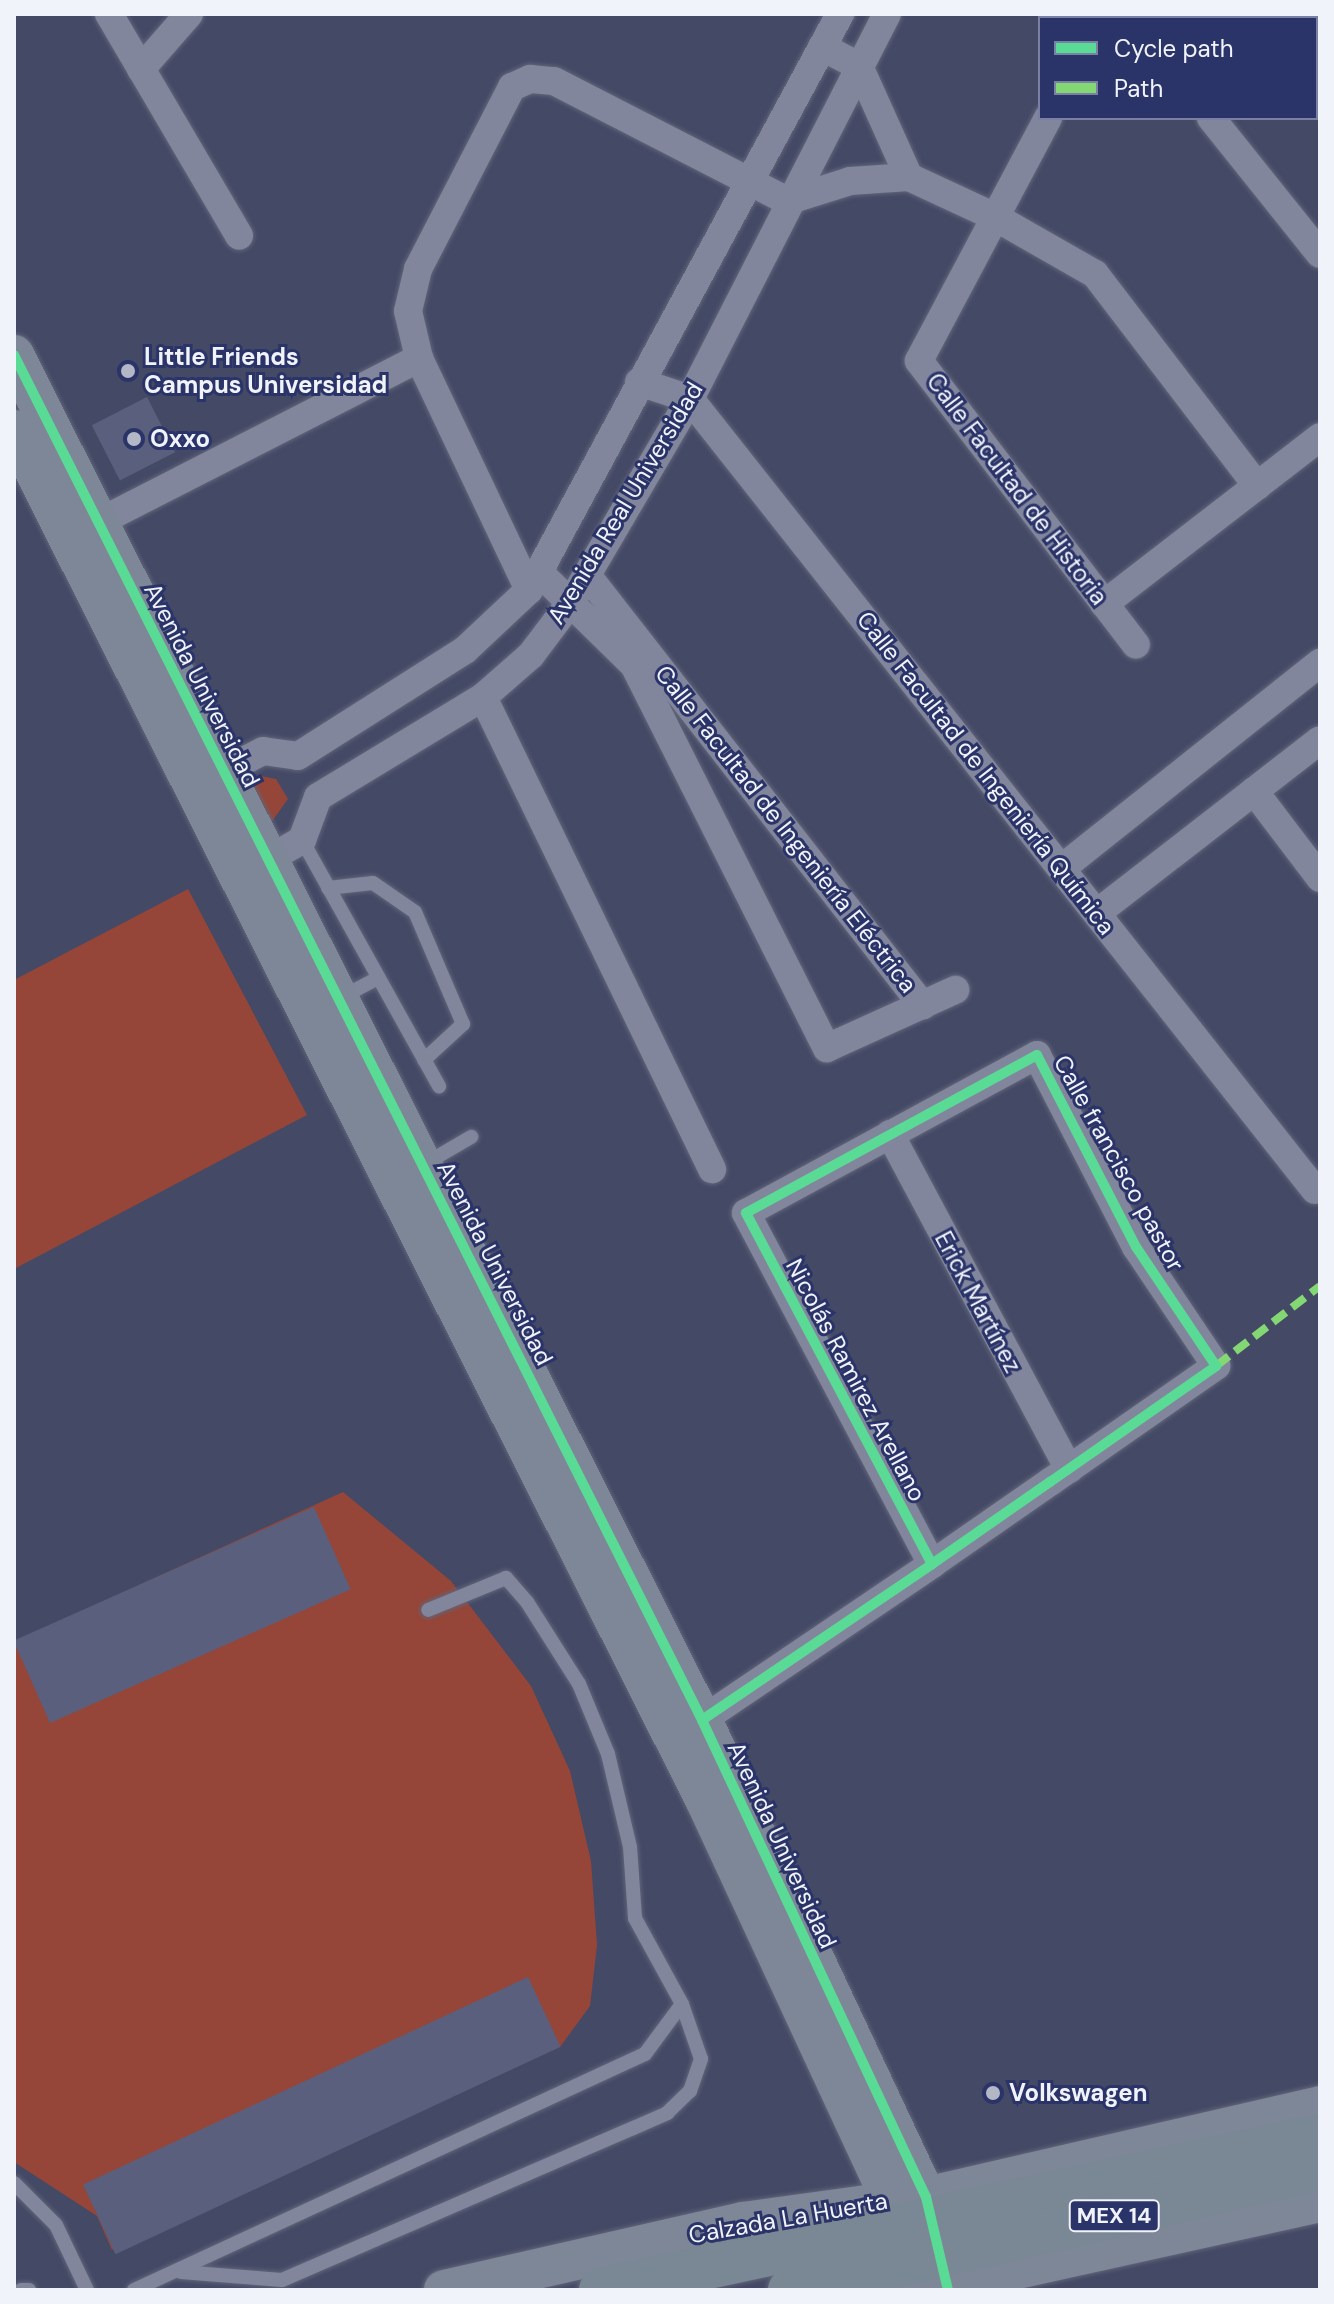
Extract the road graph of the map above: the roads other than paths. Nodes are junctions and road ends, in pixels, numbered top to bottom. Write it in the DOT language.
graph roads {
  1 [pos="109,14"];
  2 [pos="189,14"];
  3 [pos="840,14"];
  4 [pos="887,14"];
  5 [pos="822,47"];
  6 [pos="859,66"];
  7 [pos="141,69"];
  8 [pos="1047,120"];
  9 [pos="1213,120"];
  10 [pos="909,177"];
  11 [pos="752,188"];
  12 [pos="787,201"];
  13 [pos="995,217"];
  14 [pos="239,236"];
  15 [pos="1320,254"];
  16 [pos="14,355"];
  17 [pos="419,358"];
  18 [pos="639,382"];
  19 [pos="690,399"];
  20 [pos="14,430"];
  21 [pos="1320,437"];
  22 [pos="1257,486"];
  23 [pos="97,523"];
  24 [pos="587,575"];
  25 [pos="535,582"];
  26 [pos="571,602"];
  27 [pos="1104,604"];
  28 [pos="1136,645"];
  29 [pos="642,659"];
  30 [pos="1320,663"];
  31 [pos="483,697"];
  32 [pos="1320,740"];
  33 [pos="209,779"];
  34 [pos="1254,791"];
  35 [pos="302,840"];
  36 [pos="1062,868"];
  37 [pos="254,869"];
  38 [pos="1320,878"];
  39 [pos="328,888"];
  40 [pos="1097,913"];
  41 [pos="378,978"];
  42 [pos="955,990"];
  43 [pos="338,999"];
  44 [pos="923,1006"];
  45 [pos="424,1060"];
  46 [pos="439,1086"];
  47 [pos="890,1134"];
  48 [pos="471,1137"];
  49 [pos="423,1166"];
  50 [pos="712,1169"];
  51 [pos="1315,1190"];
  52 [pos="746,1213"];
  53 [pos="1060,1476"];
  54 [pos="932,1564"];
  55 [pos="428,1610"];
  56 [pos="702,1720"];
  57 [pos="682,2004"];
  58 [pos="1320,2106"];
  59 [pos="1320,2136"];
  60 [pos="1320,2168"];
  61 [pos="14,2183"];
  62 [pos="1320,2202"];
  63 [pos="922,2251"];
  64 [pos="177,2272"];
  65 [pos="21,2290"];
  66 [pos="29,2290"];
  67 [pos="87,2290"];
  68 [pos="134,2290"];
  69 [pos="444,2290"];
  70 [pos="601,2290"];
  71 [pos="790,2290"];
  1 -- 7 [label="street"];
  2 -- 7 [label="street"];
  3 -- 5 [label="street, Avenida Real Universidad"];
  4 -- 6 [label="street, Avenida Real Universidad"];
  5 -- 6 [label="street"];
  5 -- 11 [label="street, Avenida Real Universidad"];
  6 -- 10 [label="street"];
  6 -- 12 [label="street, Avenida Real Universidad"];
  7 -- 14 [label="street"];
  8 -- 13 [label="street, Calle Facultad de Historia"];
  9 -- 15 [label="street"];
  10 -- 12 [label="street"];
  10 -- 13 [label="street"];
  11 -- 12 [label="street"];
  11 -- 17 [label="street"];
  11 -- 18 [label="street, Avenida Real Universidad"];
  12 -- 19 [label="street, Avenida Real Universidad"];
  13 -- 22 [label="street"];
  13 -- 27 [label="street, Calle Facultad de Historia"];
  16 -- 23 [label="street, Avenida Universidad"];
  17 -- 23 [label="street"];
  17 -- 25 [label="street"];
  18 -- 19 [label="street"];
  18 -- 25 [label="street, Avenida Real Universidad"];
  19 -- 24 [label="street, Avenida Real Universidad"];
  19 -- 36 [label="street, Calle Facultad de Ingenierίa Quίmica"];
  20 -- 33 [label="street, Avenida Universidad"];
  21 -- 22 [label="street"];
  22 -- 27 [label="street"];
  23 -- 33 [label="street, Avenida Universidad"];
  24 -- 26 [label="street, Avenida Real Universidad"];
  24 -- 29 [label="street, Calle Facultad de Ingeniería Eléctrica"];
  25 -- 26 [label="street, Calle Facultad de Ingeniería Eléctrica"];
  25 -- 33 [label="street, Avenida Real Universidad"];
  26 -- 29 [label="street, Calle Facultad de Ingeniería Eléctrica"];
  26 -- 31 [label="street, Avenida Real Universidad"];
  27 -- 28 [label="street, Calle Facultad de Historia"];
  29 -- 44 [label="street, Calle Facultad de Ingeniería Eléctrica"];
  29 -- 44 [label="street, Calle Facultad de Ingeniería Eléctrica"];
  30 -- 36 [label="street"];
  31 -- 35 [label="street, Avenida Real Universidad"];
  31 -- 50 [label="street"];
  32 -- 34 [label="street"];
  33 -- 37 [label="street, Avenida Universidad"];
  34 -- 38 [label="street"];
  34 -- 40 [label="street"];
  35 -- 37 [label="street"];
  35 -- 39 [label="lane"];
  36 -- 40 [label="street, Calle Facultad de Ingenierίa Quίmica"];
  37 -- 43 [label="street, Avenida Universidad"];
  37 -- 63 [label="street, Avenida Universidad"];
  39 -- 41 [label="lane"];
  39 -- 45 [label="lane"];
  40 -- 51 [label="street, Calle Facultad de Ingenierίa Quίmica"];
  41 -- 43 [label="lane"];
  41 -- 45 [label="lane"];
  42 -- 44 [label="street, Calle Facultad de Ingeniería Eléctrica"];
  43 -- 49 [label="street, Avenida Universidad"];
  45 -- 46 [label="lane"];
  47 -- 52 [label="street, Calle francisco pastor"];
  47 -- 53 [label="street, Erick Martínez"];
  47 -- 53 [label="street, Calle francisco pastor"];
  48 -- 49 [label="lane"];
  49 -- 56 [label="street, Avenida Universidad"];
  52 -- 54 [label="street, Nicolás Ramirez Arellano"];
  53 -- 54 [label="street"];
  54 -- 56 [label="street"];
  55 -- 57 [label="lane"];
  56 -- 63 [label="street, Avenida Universidad"];
  57 -- 64 [label="lane"];
  57 -- 64 [label="lane"];
  58 -- 63 [label="street, Calzada La Huerta"];
  59 -- 63 [label="main road, MEX 14"];
  60 -- 63 [label="main road, MEX 14"];
  61 -- 67 [label="lane"];
  62 -- 63 [label="street, Calzada La Huerta"];
  63 -- 69 [label="street, Calzada La Huerta"];
  63 -- 70 [label="main road, MEX 14"];
  63 -- 71 [label="main road, MEX 14"];
  64 -- 68 [label="lane"];
  65 -- 66 [label="lane"];
}
